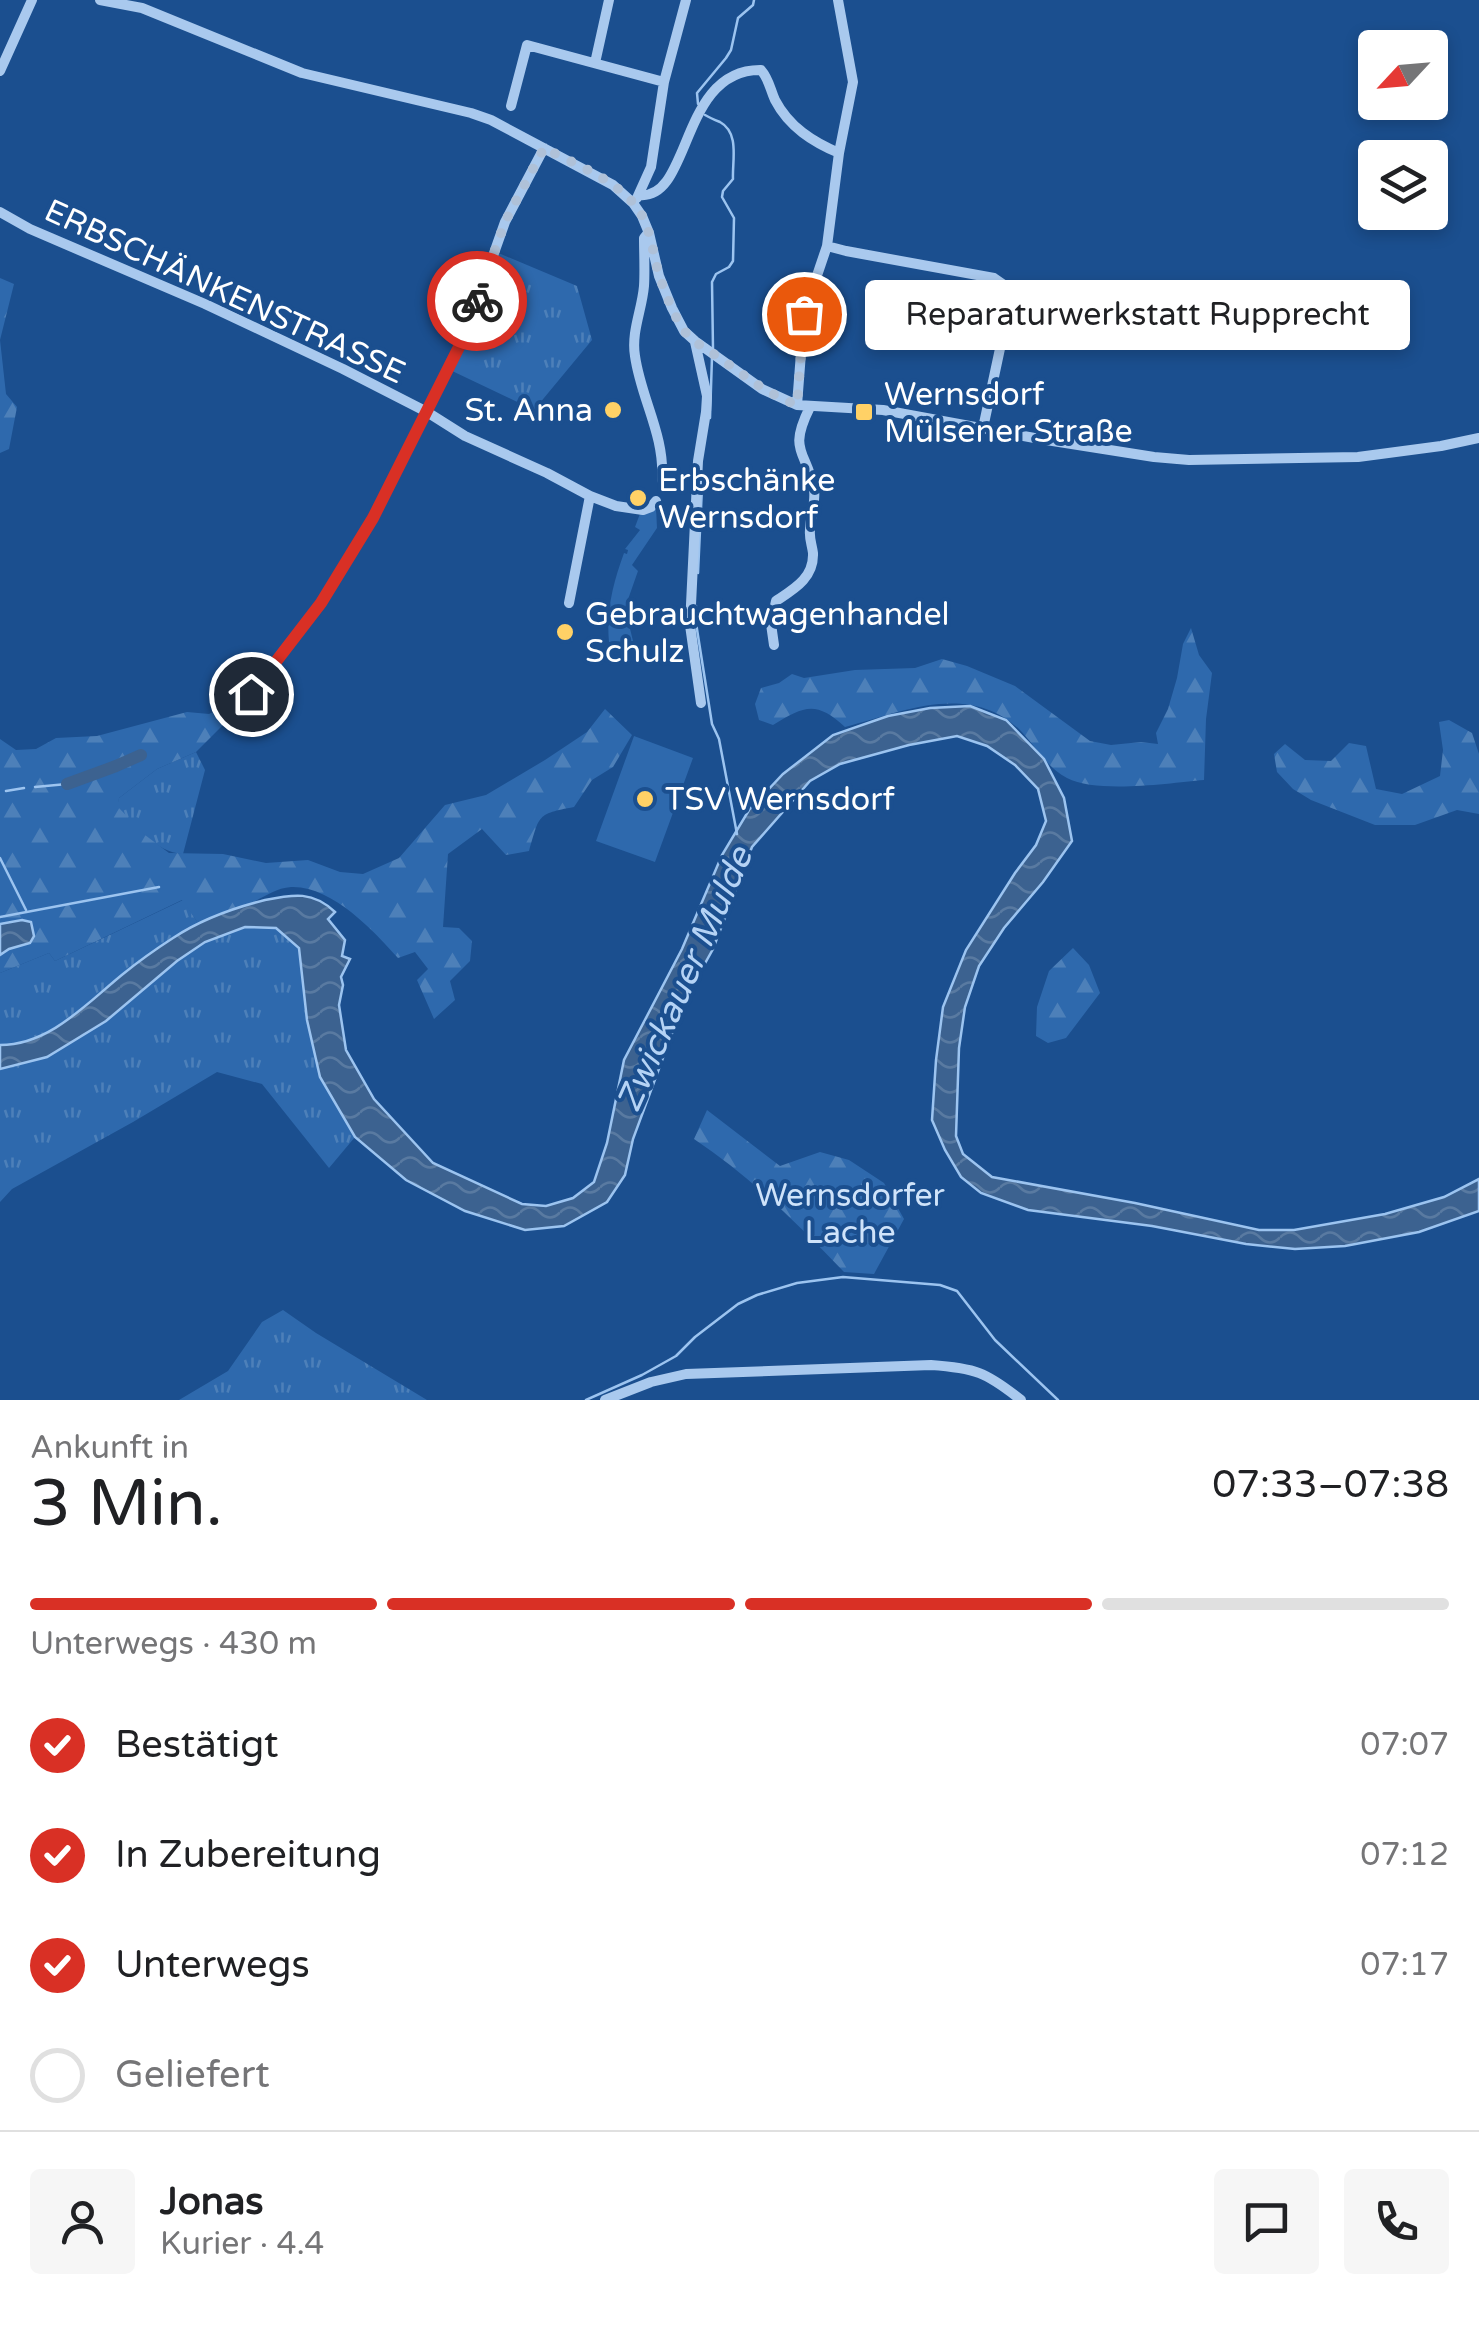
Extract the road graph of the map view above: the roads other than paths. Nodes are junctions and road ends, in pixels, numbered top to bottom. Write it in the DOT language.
graph roads {
  1 [pos="32,0"];
  2 [pos="100,0"];
  3 [pos="609,0"];
  4 [pos="686,0"];
  5 [pos="838,0"];
  6 [pos="594,62"];
  7 [pos="0,71"];
  8 [pos="664,82"];
  9 [pos="510,106"];
  10 [pos="544,148"];
  11 [pos="840,153"];
  12 [pos="636,199"];
  13 [pos="0,212"];
  14 [pos="649,233"];
  15 [pos="826,246"];
  16 [pos="695,341"];
  17 [pos="797,405"];
  18 [pos="810,407"];
  19 [pos="427,412"];
  20 [pos="982,428"];
  21 [pos="1479,438"];
  22 [pos="662,480"];
  23 [pos="590,496"];
  24 [pos="656,501"];
  25 [pos="569,603"];
  26 [pos="774,645"];
  27 [pos="251,694"];
  28 [pos="701,703"];
  29 [pos="605,1400"];
  30 [pos="1021,1400"];
  1 -- 7 [label="street"];
  2 -- 10 [label="street"];
  3 -- 6 [label="street"];
  4 -- 8 [label="street"];
  5 -- 11 [label="street"];
  6 -- 8 [label="street"];
  6 -- 9 [label="street"];
  8 -- 12 [label="street"];
  10 -- 12 [label="street"];
  10 -- 19 [label="street"];
  11 -- 12 [label="street"];
  11 -- 15 [label="street"];
  12 -- 14 [label="street"];
  13 -- 19 [label="street, ERBSCHÄNKENSTRASSE"];
  14 -- 16 [label="street"];
  14 -- 22 [label="street"];
  15 -- 17 [label="street"];
  15 -- 20 [label="street"];
  16 -- 17 [label="street"];
  16 -- 28 [label="street"];
  17 -- 18 [label="street"];
  18 -- 20 [label="street"];
  18 -- 26 [label="street"];
  19 -- 23 [label="street, ERBSCHÄNKENSTRASSE"];
  19 -- 27 [label="street"];
  20 -- 21 [label="street"];
  23 -- 24 [label="street, ERBSCHÄNKENSTRASSE"];
  23 -- 25 [label="street"];
  29 -- 30 [label="street"];
}
